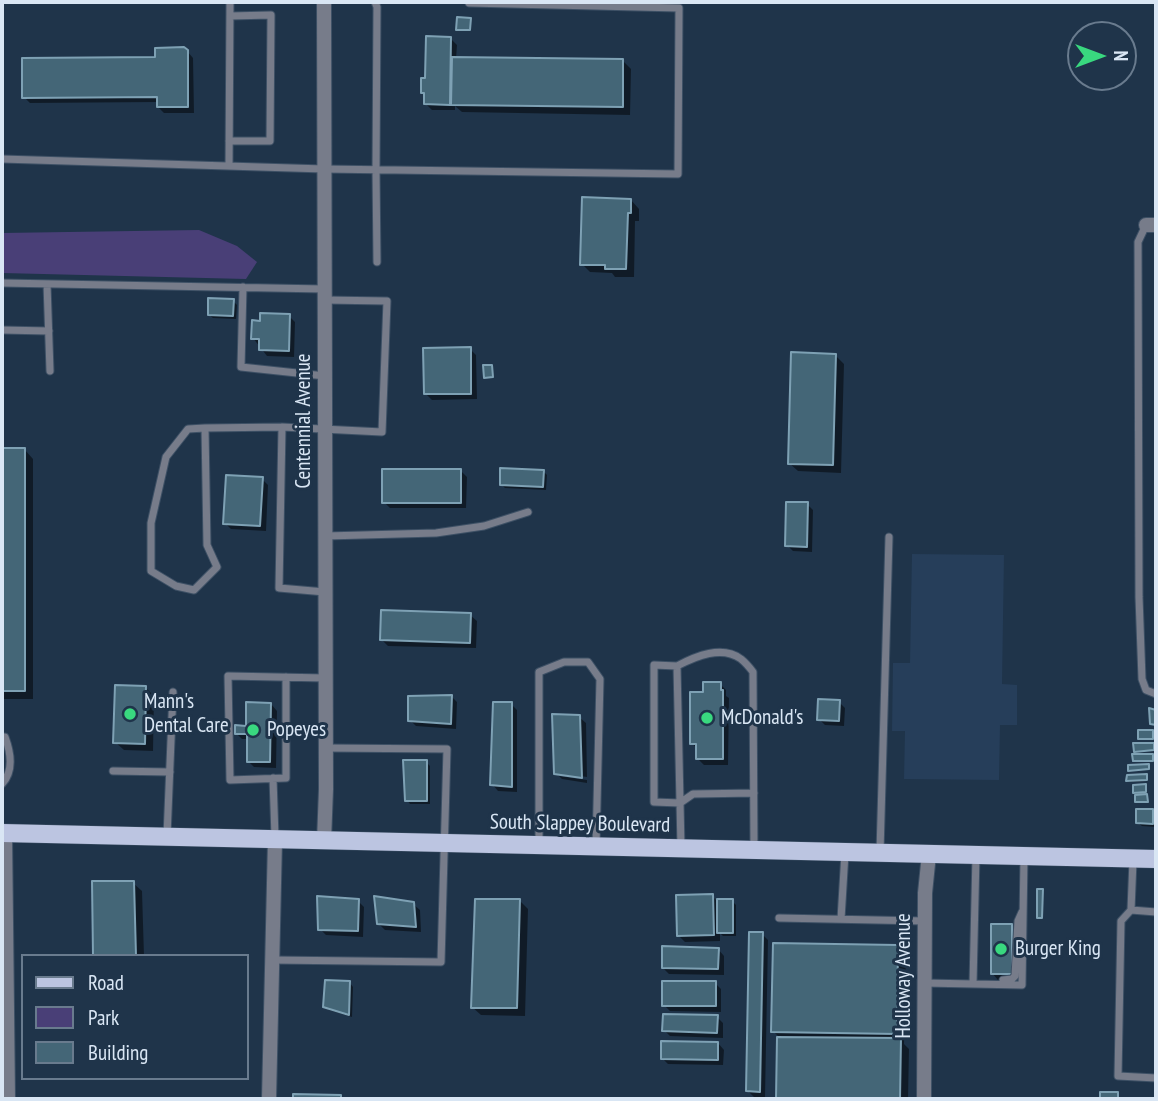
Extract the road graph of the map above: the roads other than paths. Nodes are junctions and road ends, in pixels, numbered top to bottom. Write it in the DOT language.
graph roads {
  1 [pos="230,2"];
  2 [pos="324,2"];
  3 [pos="375,2"];
  4 [pos="468,3"];
  5 [pos="230,16"];
  6 [pos="229,141"];
  7 [pos="2,159"];
  8 [pos="229,166"];
  9 [pos="324,169"];
  10 [pos="376,170"];
  11 [pos="1151,225"];
  12 [pos="377,262"];
  13 [pos="2,283"];
  14 [pos="47,284"];
  15 [pos="243,288"];
  16 [pos="325,295"];
  17 [pos="2,330"];
  18 [pos="48,331"];
  19 [pos="50,371"];
  20 [pos="325,376"];
  21 [pos="282,427"];
  22 [pos="205,428"];
  23 [pos="325,429"];
  24 [pos="528,512"];
  25 [pos="325,536"];
  26 [pos="889,537"];
  27 [pos="325,592"];
  28 [pos="677,666"];
  29 [pos="286,677"];
  30 [pos="326,678"];
  31 [pos="173,692"];
  32 [pos="1156,694"];
  33 [pos="2,737"];
  34 [pos="326,748"];
  35 [pos="113,771"];
  36 [pos="170,772"];
  37 [pos="273,779"];
  38 [pos="2,784"];
  39 [pos="754,793"];
  40 [pos="680,803"];
  41 [pos="3,833"];
  42 [pos="167,837"];
  43 [pos="275,840"];
  44 [pos="324,841"];
  45 [pos="444,843"];
  46 [pos="539,845"];
  47 [pos="596,847"];
  48 [pos="681,849"];
  49 [pos="754,850"];
  50 [pos="845,852"];
  51 [pos="880,853"];
  52 [pos="929,854"];
  53 [pos="976,855"];
  54 [pos="1024,856"];
  55 [pos="1133,859"];
  56 [pos="1156,859"];
  57 [pos="1131,910"];
  58 [pos="1156,912"];
  59 [pos="779,918"];
  60 [pos="841,919"];
  61 [pos="925,921"];
  62 [pos="272,960"];
  63 [pos="925,983"];
  64 [pos="972,984"];
  65 [pos="1156,1078"];
  66 [pos="8,1099"];
  67 [pos="269,1099"];
  68 [pos="924,1099"];
  1 -- 5 [label="lane"];
  2 -- 9 [label="street, Centennial Avenue"];
  3 -- 10 [label="lane"];
  4 -- 10 [label="lane"];
  5 -- 6 [label="lane"];
  5 -- 6 [label="lane"];
  6 -- 8 [label="lane"];
  7 -- 8 [label="lane"];
  8 -- 9 [label="lane"];
  9 -- 10 [label="lane"];
  9 -- 16 [label="street, Centennial Avenue"];
  10 -- 12 [label="lane"];
  11 -- 32 [label="lane"];
  13 -- 14 [label="lane"];
  14 -- 15 [label="lane"];
  14 -- 18 [label="lane"];
  15 -- 16 [label="lane"];
  15 -- 20 [label="lane"];
  16 -- 20 [label="street, Centennial Avenue"];
  16 -- 23 [label="lane"];
  17 -- 18 [label="lane"];
  18 -- 19 [label="lane"];
  20 -- 23 [label="street, Centennial Avenue"];
  21 -- 22 [label="lane"];
  21 -- 23 [label="lane"];
  21 -- 27 [label="lane"];
  22 -- 22 [label="lane"];
  23 -- 25 [label="street, Centennial Avenue"];
  24 -- 25 [label="lane"];
  25 -- 27 [label="street, Centennial Avenue"];
  26 -- 51 [label="lane"];
  27 -- 30 [label="street, Centennial Avenue"];
  28 -- 39 [label="lane"];
  28 -- 40 [label="lane"];
  28 -- 40 [label="lane"];
  29 -- 30 [label="lane"];
  29 -- 37 [label="lane"];
  29 -- 37 [label="lane"];
  30 -- 34 [label="street, Centennial Avenue"];
  31 -- 36 [label="lane"];
  33 -- 38 [label="lane"];
  34 -- 44 [label="street, Centennial Avenue"];
  34 -- 45 [label="lane"];
  35 -- 36 [label="lane"];
  36 -- 42 [label="lane"];
  37 -- 43 [label="lane"];
  39 -- 40 [label="lane"];
  39 -- 49 [label="lane"];
  40 -- 48 [label="lane"];
  41 -- 42 [label="main road, South Slappey Boulevard"];
  41 -- 66 [label="street"];
  42 -- 43 [label="main road, South Slappey Boulevard"];
  43 -- 44 [label="main road, South Slappey Boulevard"];
  43 -- 62 [label="street"];
  44 -- 45 [label="main road, South Slappey Boulevard"];
  45 -- 46 [label="main road, South Slappey Boulevard"];
  45 -- 62 [label="lane"];
  46 -- 47 [label="main road, South Slappey Boulevard"];
  46 -- 47 [label="lane"];
  47 -- 48 [label="main road, South Slappey Boulevard"];
  48 -- 49 [label="main road, South Slappey Boulevard"];
  49 -- 50 [label="main road, South Slappey Boulevard"];
  50 -- 51 [label="main road, South Slappey Boulevard"];
  50 -- 60 [label="lane"];
  51 -- 52 [label="main road, South Slappey Boulevard"];
  52 -- 53 [label="main road, South Slappey Boulevard"];
  52 -- 61 [label="street, Holloway Avenue"];
  53 -- 54 [label="main road, South Slappey Boulevard"];
  53 -- 64 [label="lane"];
  54 -- 55 [label="main road, South Slappey Boulevard"];
  54 -- 64 [label="lane"];
  55 -- 56 [label="main road, South Slappey Boulevard"];
  55 -- 57 [label="lane"];
  57 -- 58 [label="lane"];
  57 -- 65 [label="lane"];
  59 -- 60 [label="lane"];
  60 -- 61 [label="lane"];
  61 -- 63 [label="street, Holloway Avenue"];
  62 -- 67 [label="street"];
  63 -- 64 [label="lane"];
  63 -- 68 [label="street, Holloway Avenue"];
}
